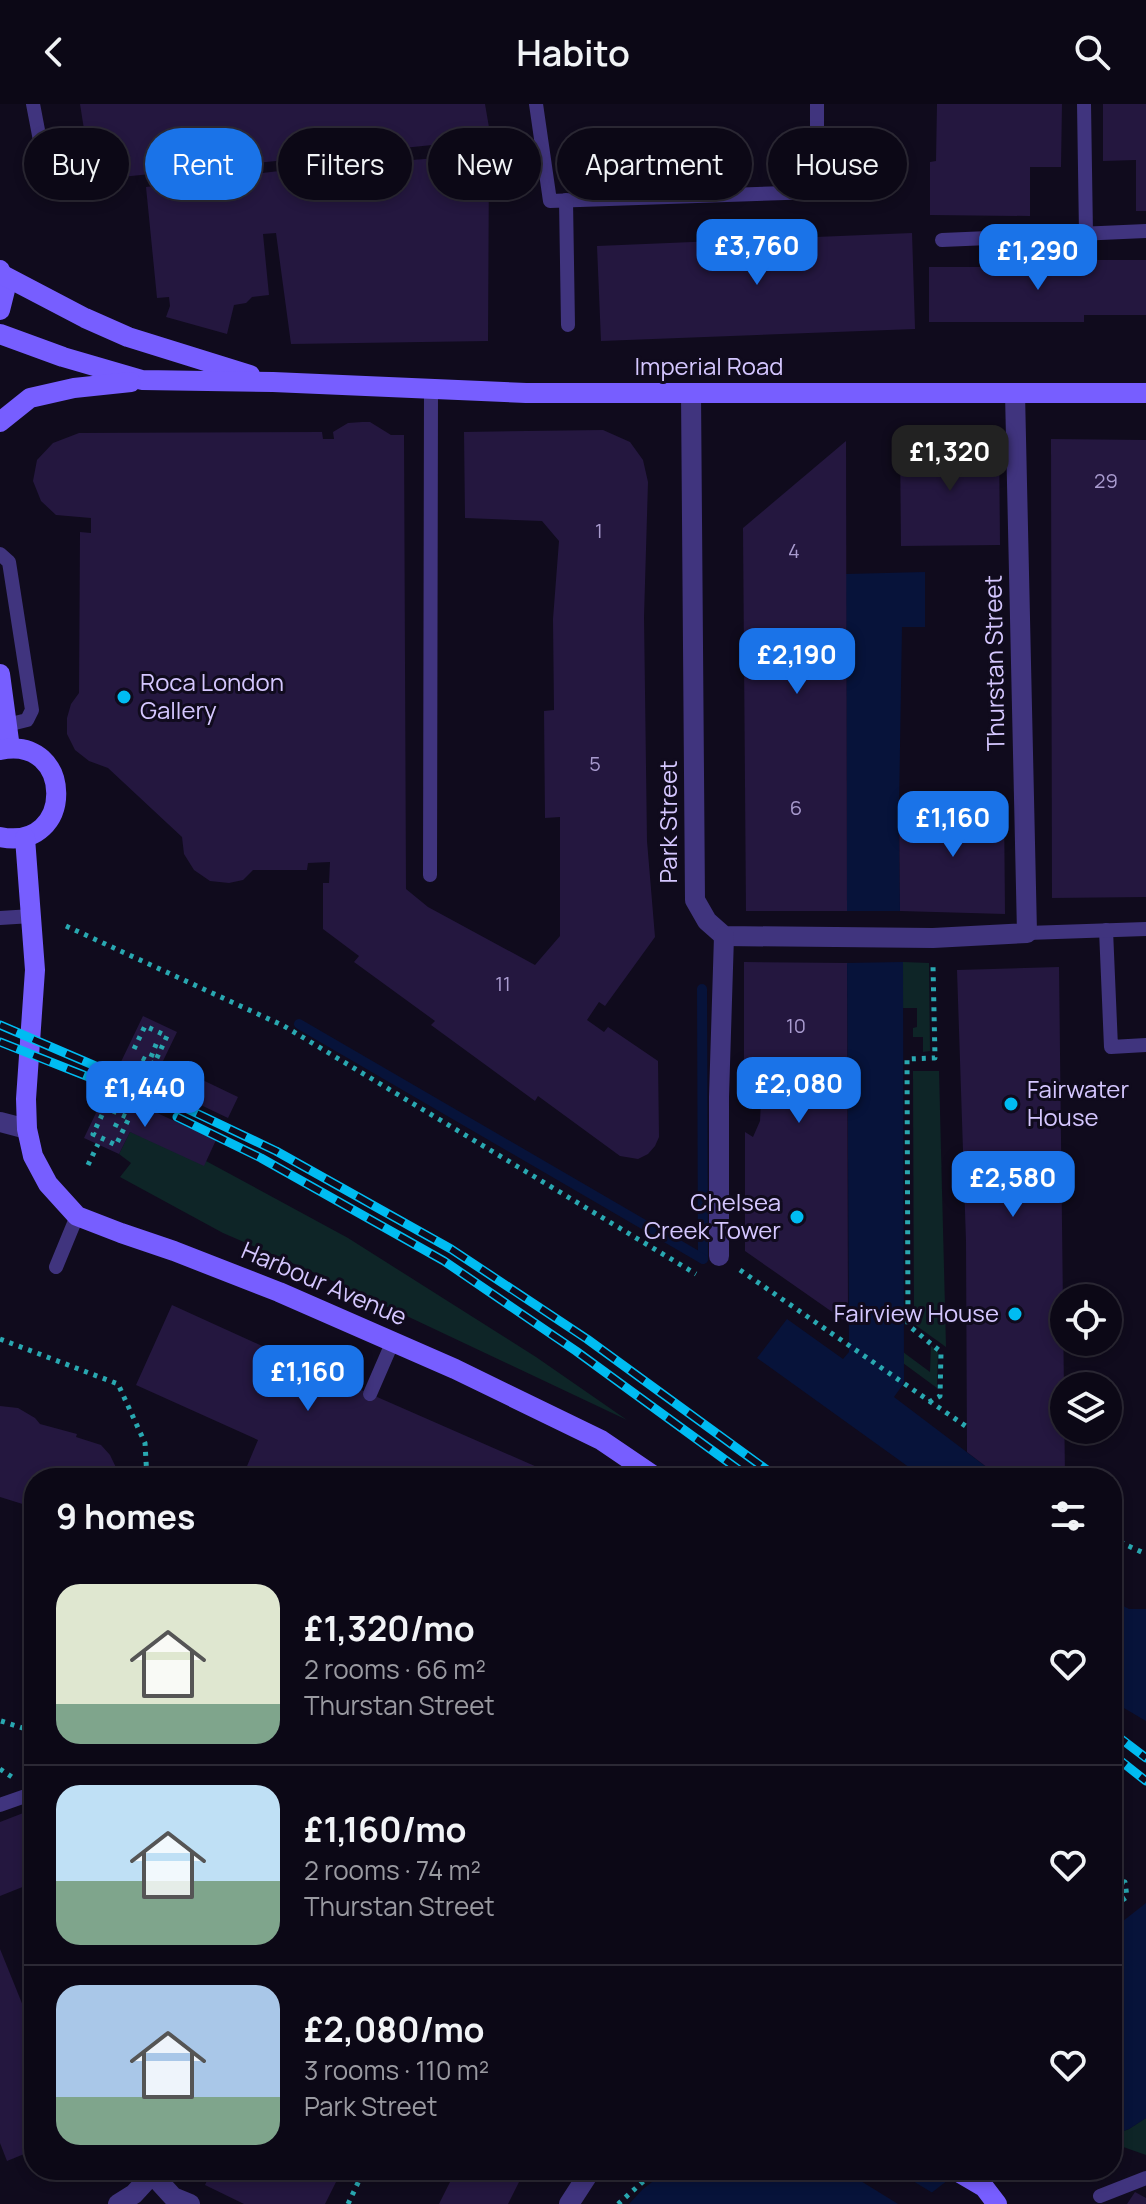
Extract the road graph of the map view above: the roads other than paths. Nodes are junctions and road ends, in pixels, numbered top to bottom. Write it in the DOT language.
graph roads {
  1 [pos="33,104"];
  2 [pos="536,104"];
  3 [pos="817,104"];
  4 [pos="1084,104"];
  5 [pos="38,128"];
  6 [pos="752,194"];
  7 [pos="566,200"];
  8 [pos="1146,231"];
  9 [pos="1086,234"];
  10 [pos="942,240"];
  11 [pos="1,272"];
  12 [pos="0,310"];
  13 [pos="568,325"];
  14 [pos="0,334"];
  15 [pos="142,380"];
  16 [pos="273,382"];
  17 [pos="431,389"];
  18 [pos="691,393"];
  19 [pos="1015,393"];
  20 [pos="1146,393"];
  21 [pos="0,422"];
  22 [pos="0,554"];
  23 [pos="0,674"];
  24 [pos="7,725"];
  25 [pos="5,749"];
  26 [pos="0,837"];
  27 [pos="25,838"];
  28 [pos="430,875"];
  29 [pos="32,916"];
  30 [pos="0,918"];
  31 [pos="1146,929"];
  32 [pos="1106,930"];
  33 [pos="1027,933"];
  34 [pos="724,936"];
  35 [pos="1146,1045"];
  36 [pos="0,1122"];
  37 [pos="27,1129"];
  38 [pos="77,1216"];
  39 [pos="719,1256"];
  40 [pos="56,1267"];
  41 [pos="393,1341"];
  42 [pos="370,1394"];
  43 [pos="642,1468"];
  44 [pos="24,1797"];
  45 [pos="0,1805"];
  46 [pos="1146,2178"];
  47 [pos="148,2180"];
  48 [pos="160,2180"];
  49 [pos="585,2180"];
  50 [pos="972,2180"];
  51 [pos="1100,2196"];
  52 [pos="118,2204"];
  53 [pos="190,2204"];
  54 [pos="569,2204"];
  55 [pos="997,2204"];
  1 -- 5 [label="lane"];
  2 -- 7 [label="lane"];
  3 -- 6 [label="lane"];
  4 -- 9 [label="lane"];
  7 -- 13 [label="lane"];
  8 -- 9 [label="lane"];
  9 -- 10 [label="lane"];
  11 -- 12 [label="street"];
  11 -- 16 [label="street, Imperial Road"];
  14 -- 15 [label="street, Imperial Road"];
  15 -- 16 [label="street, Imperial Road"];
  15 -- 21 [label="street"];
  16 -- 17 [label="street, Imperial Road"];
  17 -- 18 [label="street, Imperial Road"];
  17 -- 28 [label="lane"];
  18 -- 19 [label="street, Imperial Road"];
  18 -- 34 [label="street, Park Street"];
  19 -- 20 [label="street, Imperial Road"];
  19 -- 33 [label="street, Thurstan Street"];
  22 -- 24 [label="lane"];
  23 -- 24 [label="street"];
  24 -- 25 [label="street"];
  25 -- 27 [label="street"];
  26 -- 27 [label="street"];
  27 -- 29 [label="street, Harbour Avenue"];
  29 -- 30 [label="lane"];
  29 -- 37 [label="street, Harbour Avenue"];
  31 -- 32 [label="lane"];
  32 -- 33 [label="lane"];
  32 -- 35 [label="lane"];
  33 -- 34 [label="street"];
  34 -- 39 [label="street"];
  36 -- 37 [label="street"];
  37 -- 38 [label="street, Harbour Avenue"];
  38 -- 40 [label="lane"];
  38 -- 41 [label="street, Harbour Avenue"];
  41 -- 42 [label="lane"];
  41 -- 43 [label="street, Harbour Avenue"];
  44 -- 45 [label="lane"];
  46 -- 51 [label="lane"];
  47 -- 52 [label="street"];
  48 -- 53 [label="street"];
  49 -- 54 [label="street"];
  50 -- 55 [label="street"];
}
